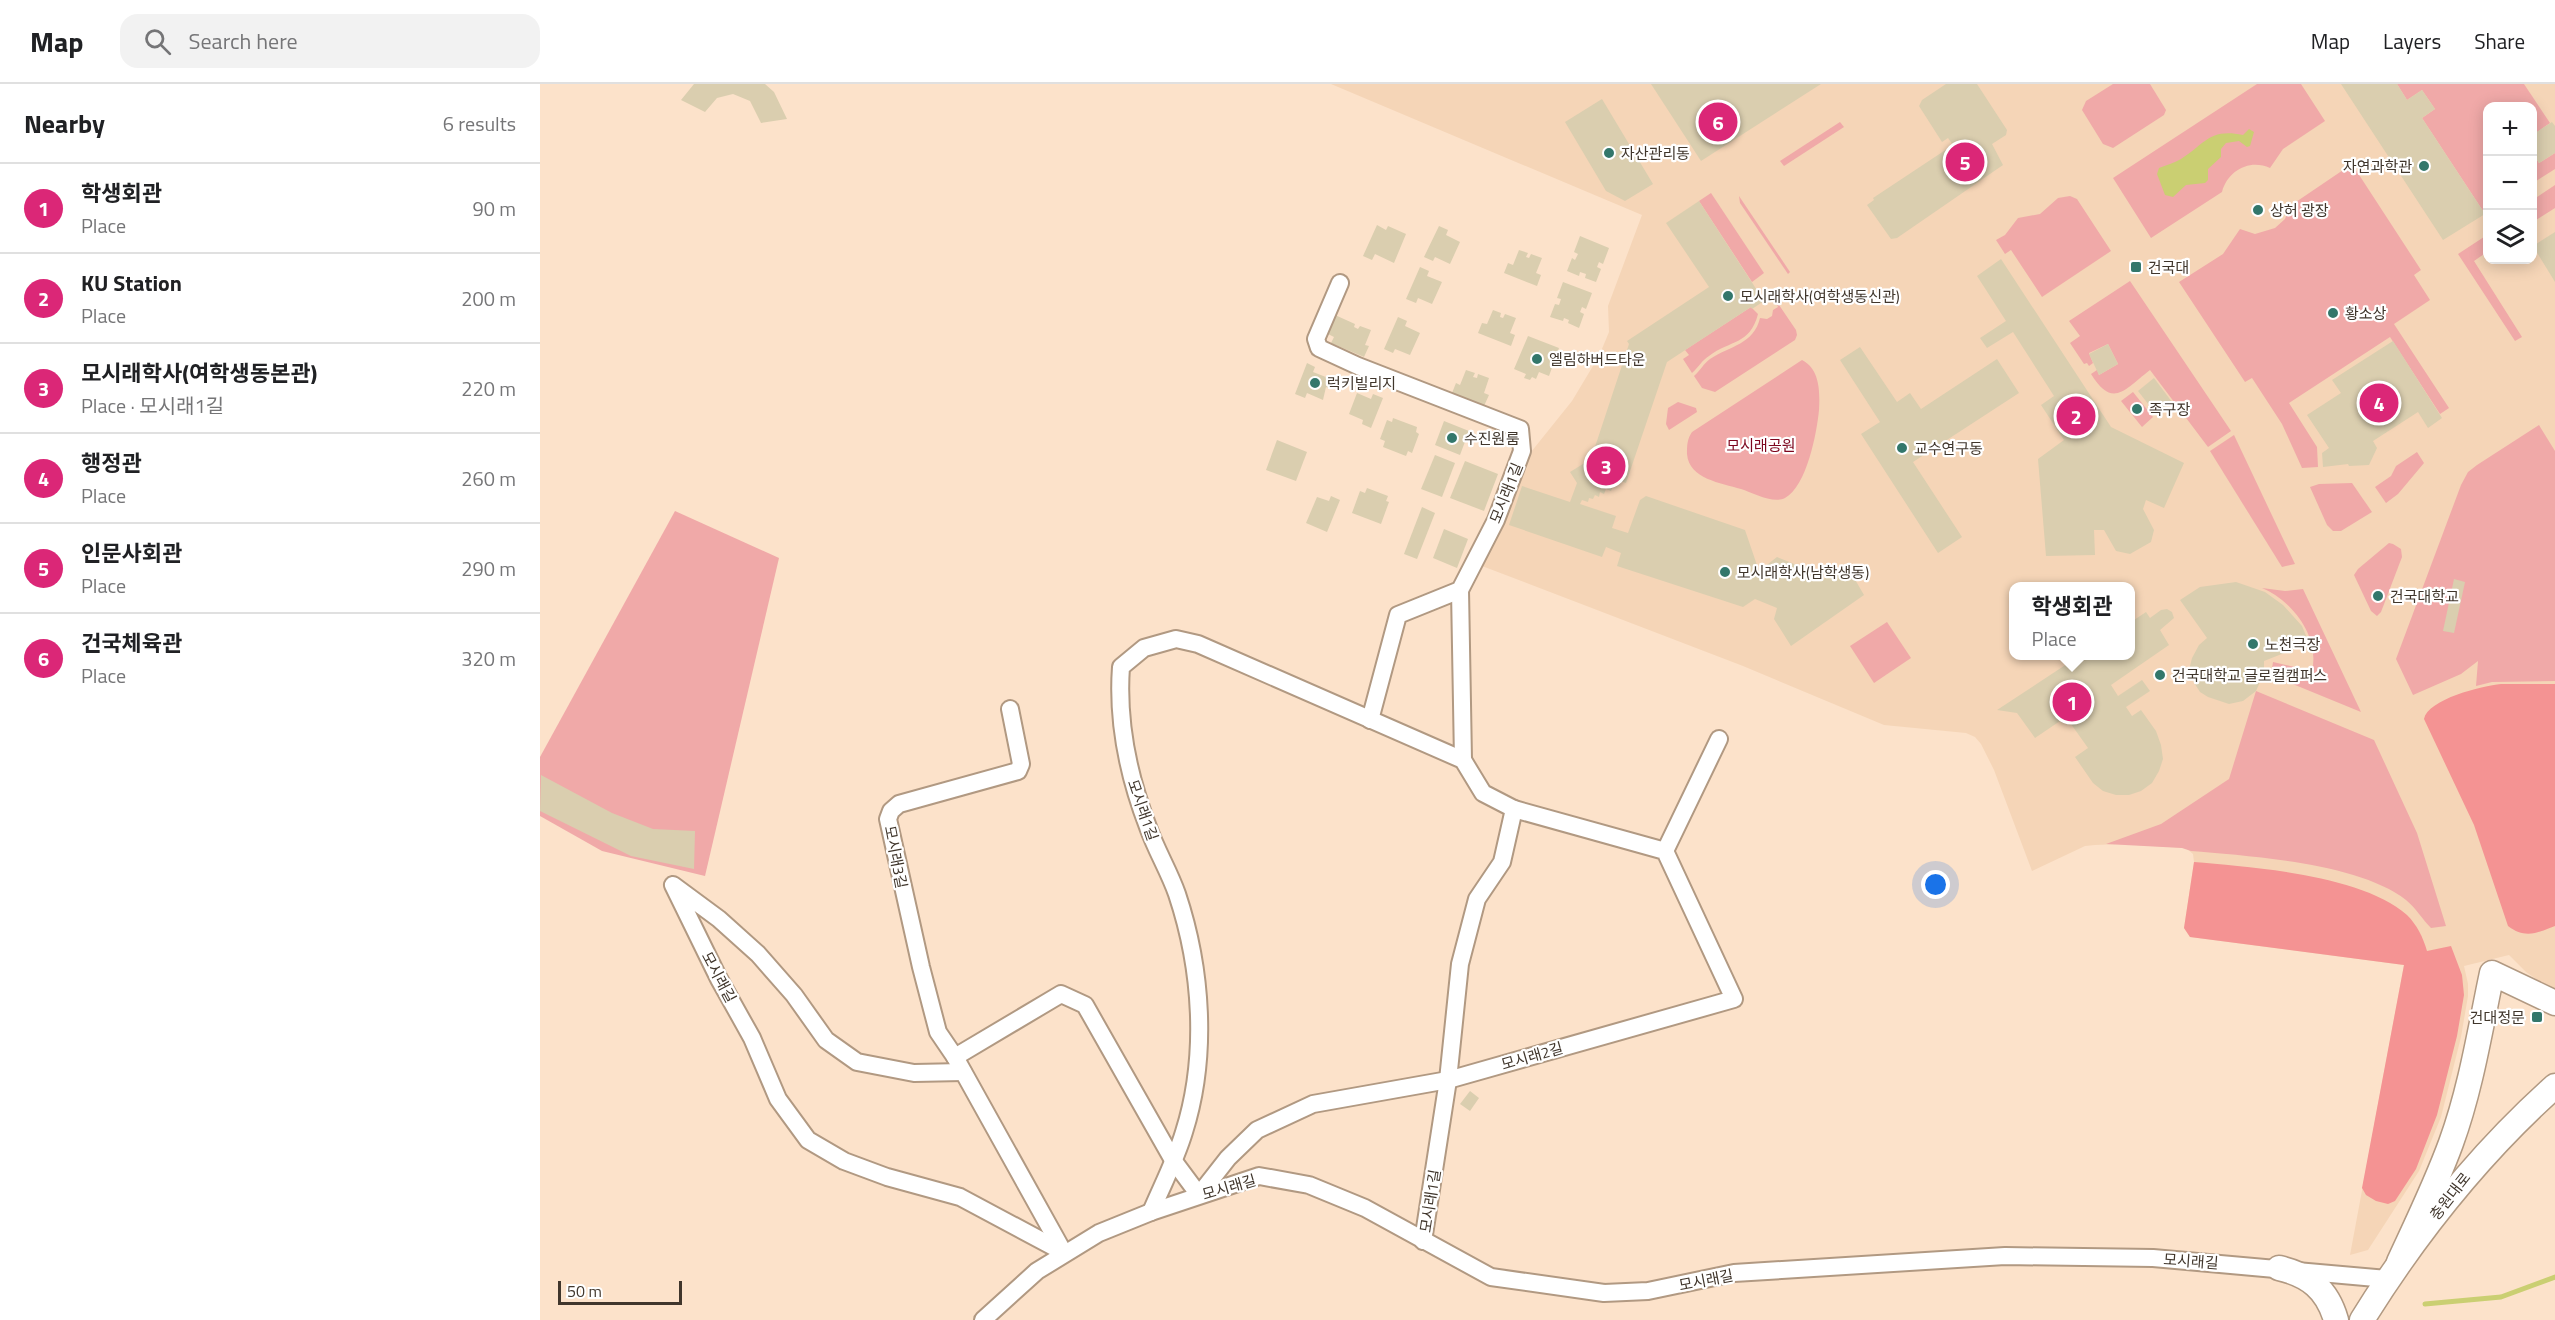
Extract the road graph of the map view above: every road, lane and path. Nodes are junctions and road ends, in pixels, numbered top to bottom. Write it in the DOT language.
graph roads {
  1 [pos="1340,283"];
  2 [pos="1460,590"];
  3 [pos="1010,709"];
  4 [pos="1370,720"];
  5 [pos="1719,739"];
  6 [pos="1463,760"];
  7 [pos="1514,809"];
  8 [pos="1665,851"];
  9 [pos="2555,1003"];
  10 [pos="955,1057"];
  11 [pos="963,1072"];
  12 [pos="1448,1080"];
  13 [pos="2555,1086"];
  14 [pos="1173,1160"];
  15 [pos="1199,1195"];
  16 [pos="1150,1212"];
  17 [pos="1423,1241"];
  18 [pos="1064,1253"];
  19 [pos="2279,1268"];
  20 [pos="2393,1271"];
  21 [pos="983,1320"];
  22 [pos="2337,1320"];
  23 [pos="2362,1320"];
  1 -- 2 [label="street, 모시래1길"];
  2 -- 4 [label="street"];
  2 -- 6 [label="street"];
  3 -- 10 [label="street, 모시래3길"];
  4 -- 6 [label="street, 모시래1길"];
  4 -- 14 [label="street, 모시래1길"];
  5 -- 8 [label="street"];
  6 -- 7 [label="street"];
  7 -- 8 [label="street"];
  7 -- 12 [label="street, 모시래1길"];
  8 -- 12 [label="street, 모시래2길"];
  9 -- 20 [label="street"];
  10 -- 11 [label="street, 모시래3길"];
  10 -- 14 [label="street"];
  11 -- 18 [label="street, 모시래3길"];
  11 -- 18 [label="street, 모시래길"];
  12 -- 15 [label="street, 모시래2길"];
  12 -- 17 [label="street, 모시래1길"];
  13 -- 20 [label="street, 충원대로"];
  14 -- 15 [label="street"];
  14 -- 16 [label="street, 모시래1길"];
  15 -- 16 [label="street, 모시래길"];
  15 -- 17 [label="street, 모시래길"];
  16 -- 18 [label="street, 모시래길"];
  17 -- 19 [label="street, 모시래길"];
  18 -- 21 [label="street, 모시래길"];
  19 -- 20 [label="street, 모시래길"];
  19 -- 22 [label="street"];
  20 -- 23 [label="street, 충원대로"];
}
